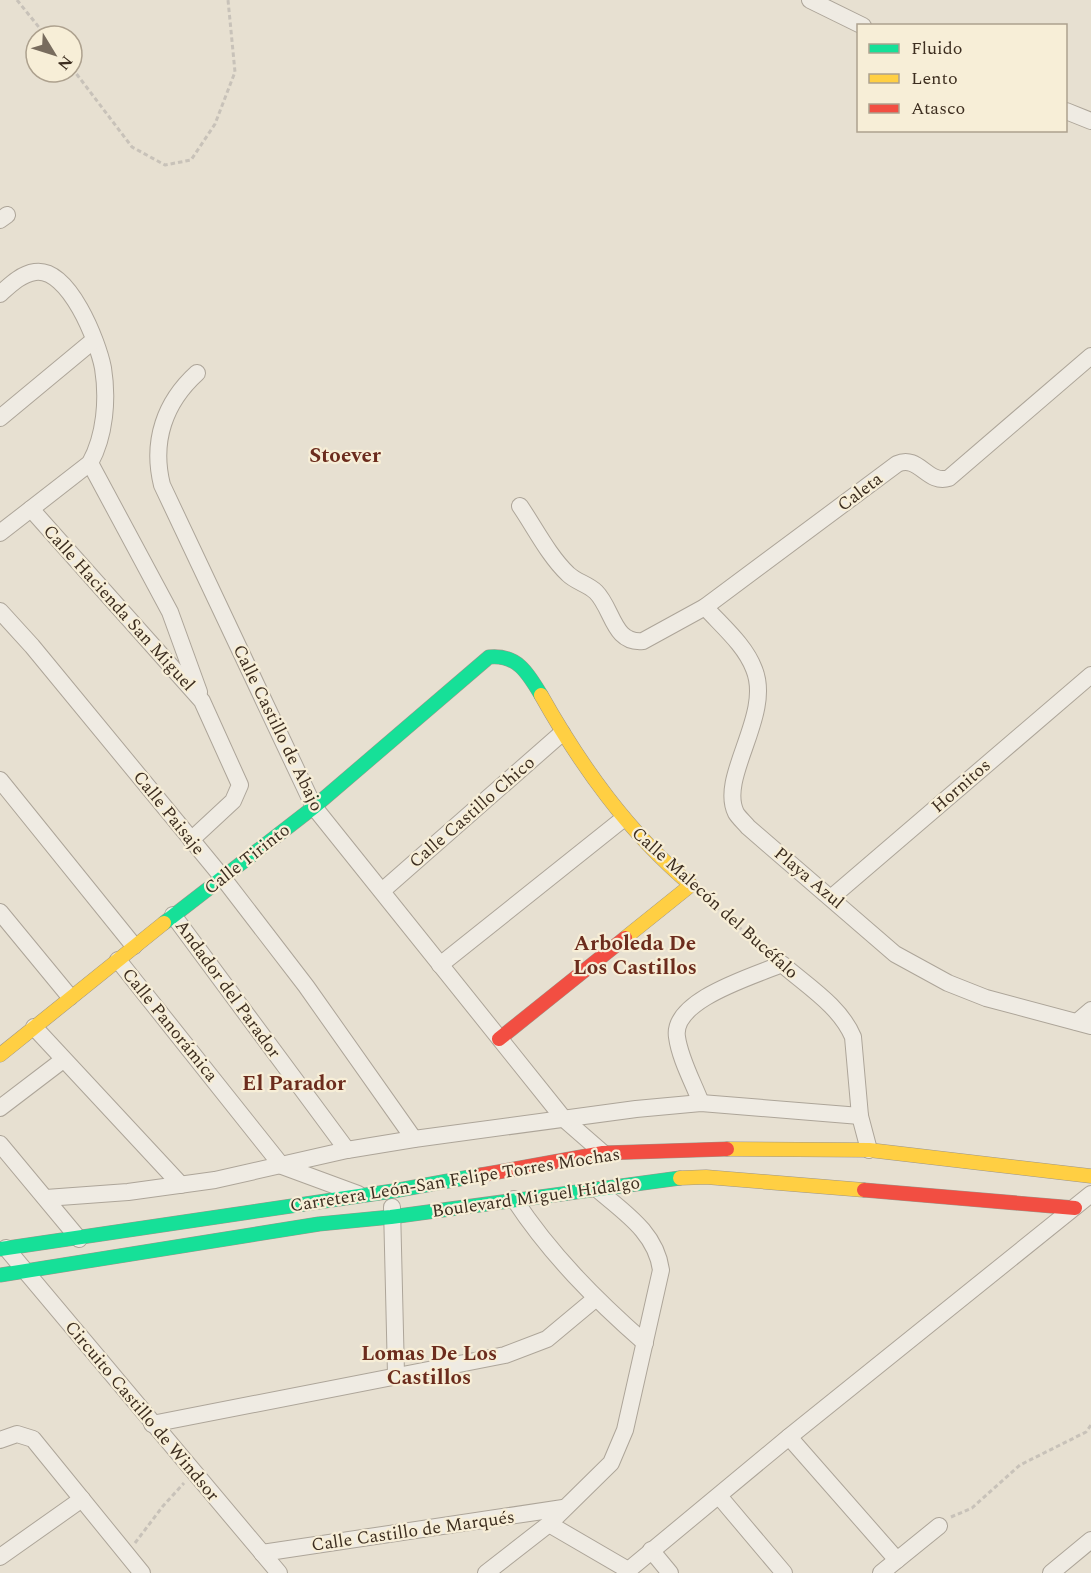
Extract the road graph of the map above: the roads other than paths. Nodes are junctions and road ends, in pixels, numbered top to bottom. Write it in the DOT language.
graph roads {
  1 [pos="810,0"];
  2 [pos="858,24"];
  3 [pos="1067,112"];
  4 [pos="1091,121"];
  5 [pos="0,294"];
  6 [pos="94,340"];
  7 [pos="1091,356"];
  8 [pos="197,372"];
  9 [pos="0,417"];
  10 [pos="90,463"];
  11 [pos="520,506"];
  12 [pos="31,509"];
  13 [pos="0,533"];
  14 [pos="705,607"];
  15 [pos="0,611"];
  16 [pos="489,657"];
  17 [pos="1091,675"];
  18 [pos="204,705"];
  19 [pos="562,733"];
  20 [pos="0,780"];
  21 [pos="314,807"];
  22 [pos="623,819"];
  23 [pos="191,840"];
  24 [pos="223,878"];
  25 [pos="382,891"];
  26 [pos="832,897"];
  27 [pos="0,912"];
  28 [pos="173,915"];
  29 [pos="134,946"];
  30 [pos="118,960"];
  31 [pos="440,965"];
  32 [pos="70,997"];
  33 [pos="1091,1010"];
  34 [pos="1084,1024"];
  35 [pos="34,1027"];
  36 [pos="499,1039"];
  37 [pos="0,1055"];
  38 [pos="63,1060"];
  39 [pos="701,1103"];
  40 [pos="0,1108"];
  41 [pos="860,1116"];
  42 [pos="564,1119"];
  43 [pos="414,1139"];
  44 [pos="0,1144"];
  45 [pos="347,1150"];
  46 [pos="869,1150"];
  47 [pos="603,1153"];
  48 [pos="282,1166"];
  49 [pos="1091,1176"];
  50 [pos="181,1185"];
  51 [pos="598,1190"];
  52 [pos="393,1191"];
  53 [pos="1091,1194"];
  54 [pos="362,1196"];
  55 [pos="46,1198"];
  56 [pos="514,1199"];
  57 [pos="1075,1208"];
  58 [pos="391,1217"];
  59 [pos="79,1239"];
  60 [pos="3,1249"];
  61 [pos="25,1271"];
  62 [pos="0,1275"];
  63 [pos="595,1299"];
  64 [pos="645,1343"];
  65 [pos="396,1374"];
  66 [pos="152,1424"];
  67 [pos="789,1437"];
  68 [pos="0,1440"];
  69 [pos="719,1496"];
  70 [pos="82,1499"];
  71 [pos="563,1508"];
  72 [pos="549,1524"];
  73 [pos="939,1526"];
  74 [pos="1091,1540"];
  75 [pos="651,1550"];
  76 [pos="262,1554"];
  77 [pos="0,1557"];
  78 [pos="897,1560"];
  79 [pos="627,1572"];
  80 [pos="142,1573"];
  81 [pos="279,1573"];
  82 [pos="486,1573"];
  83 [pos="669,1573"];
  84 [pos="784,1573"];
  85 [pos="881,1573"];
  86 [pos="1051,1573"];
  1 -- 2 [label="street"];
  3 -- 4 [label="street"];
  5 -- 6 [label="street"];
  6 -- 9 [label="street"];
  6 -- 10 [label="street"];
  7 -- 14 [label="street, Caleta"];
  8 -- 21 [label="street, Calle Castillo de Abajo"];
  10 -- 12 [label="street"];
  10 -- 18 [label="street"];
  11 -- 14 [label="street, Caleta"];
  12 -- 13 [label="street"];
  12 -- 18 [label="street, Calle Hacienda San Miguel"];
  14 -- 26 [label="street, Playa Azul"];
  15 -- 23 [label="street, Calle Paisaje"];
  16 -- 19 [label="street, Calle Malecón del Bucéfalo"];
  16 -- 21 [label="street, Calle Tirinto"];
  17 -- 26 [label="street, Hornitos"];
  18 -- 23 [label="street"];
  19 -- 22 [label="street, Calle Malecón del Bucéfalo"];
  19 -- 25 [label="street, Calle Castillo Chico"];
  20 -- 29 [label="street"];
  21 -- 24 [label="street, Calle Tirinto"];
  21 -- 25 [label="street, Calle Castillo de Abajo"];
  22 -- 31 [label="street"];
  22 -- 36 [label="street, Calle Malecón del Bucéfalo"];
  23 -- 24 [label="street, Calle Paisaje"];
  24 -- 28 [label="street, Calle Tirinto"];
  24 -- 43 [label="street, Calle Paisaje"];
  25 -- 31 [label="street, Calle Castillo de Abajo"];
  26 -- 34 [label="street, Playa Azul"];
  27 -- 32 [label="street"];
  28 -- 29 [label="street, Calle Tirinto"];
  28 -- 45 [label="street, Andador del Parador"];
  29 -- 30 [label="street, Calle Tirinto"];
  30 -- 32 [label="street, Calle Tirinto"];
  30 -- 48 [label="street, Calle Panorámica"];
  31 -- 36 [label="street, Calle Castillo de Abajo"];
  32 -- 35 [label="street, Calle Tirinto"];
  33 -- 34 [label="street"];
  35 -- 37 [label="street, Calle Tirinto"];
  35 -- 38 [label="street"];
  36 -- 42 [label="street, Calle Castillo de Abajo"];
  38 -- 40 [label="street"];
  38 -- 50 [label="street"];
  39 -- 41 [label="street"];
  39 -- 41 [label="street, Calle Malecón del Bucéfalo"];
  39 -- 42 [label="street"];
  41 -- 46 [label="street, Calle Malecón del Bucéfalo"];
  42 -- 43 [label="street"];
  42 -- 47 [label="street, Calle Castillo de Abajo"];
  43 -- 45 [label="street"];
  44 -- 55 [label="street"];
  45 -- 48 [label="street"];
  46 -- 47 [label="street, Carretera León-San Felipe Torres Mochas"];
  46 -- 49 [label="street, Carretera León-San Felipe Torres Mochas"];
  47 -- 52 [label="street, Carretera León-San Felipe Torres Mochas"];
  48 -- 50 [label="street"];
  48 -- 54 [label="street"];
  50 -- 55 [label="street"];
  51 -- 56 [label="street, Boulevard Miguel Hidalgo"];
  51 -- 57 [label="street, Boulevard Miguel Hidalgo"];
  51 -- 64 [label="street"];
  52 -- 54 [label="street, Carretera León-San Felipe Torres Mochas"];
  52 -- 58 [label="street"];
  53 -- 57 [label="street"];
  54 -- 59 [label="street, Carretera León-San Felipe Torres Mochas"];
  55 -- 59 [label="street"];
  56 -- 58 [label="street, Boulevard Miguel Hidalgo"];
  56 -- 63 [label="street"];
  57 -- 67 [label="street"];
  58 -- 61 [label="street, Boulevard Miguel Hidalgo"];
  58 -- 65 [label="street"];
  59 -- 60 [label="street, Carretera León-San Felipe Torres Mochas"];
  60 -- 61 [label="street, Circuito Castillo de Windsor"];
  61 -- 62 [label="street, Boulevard Miguel Hidalgo"];
  61 -- 66 [label="street, Circuito Castillo de Windsor"];
  63 -- 64 [label="street"];
  63 -- 65 [label="street"];
  64 -- 71 [label="street"];
  65 -- 66 [label="street"];
  66 -- 76 [label="street, Circuito Castillo de Windsor"];
  67 -- 69 [label="street"];
  67 -- 78 [label="street"];
  68 -- 70 [label="street"];
  69 -- 75 [label="street"];
  69 -- 84 [label="street"];
  70 -- 77 [label="street"];
  70 -- 80 [label="street"];
  71 -- 72 [label="street"];
  71 -- 76 [label="street, Calle Castillo de Marqués"];
  72 -- 79 [label="street"];
  72 -- 82 [label="street"];
  73 -- 78 [label="street"];
  74 -- 86 [label="street"];
  75 -- 79 [label="street"];
  75 -- 83 [label="street"];
  76 -- 81 [label="street, Circuito Castillo de Windsor"];
  78 -- 85 [label="street"];
}
